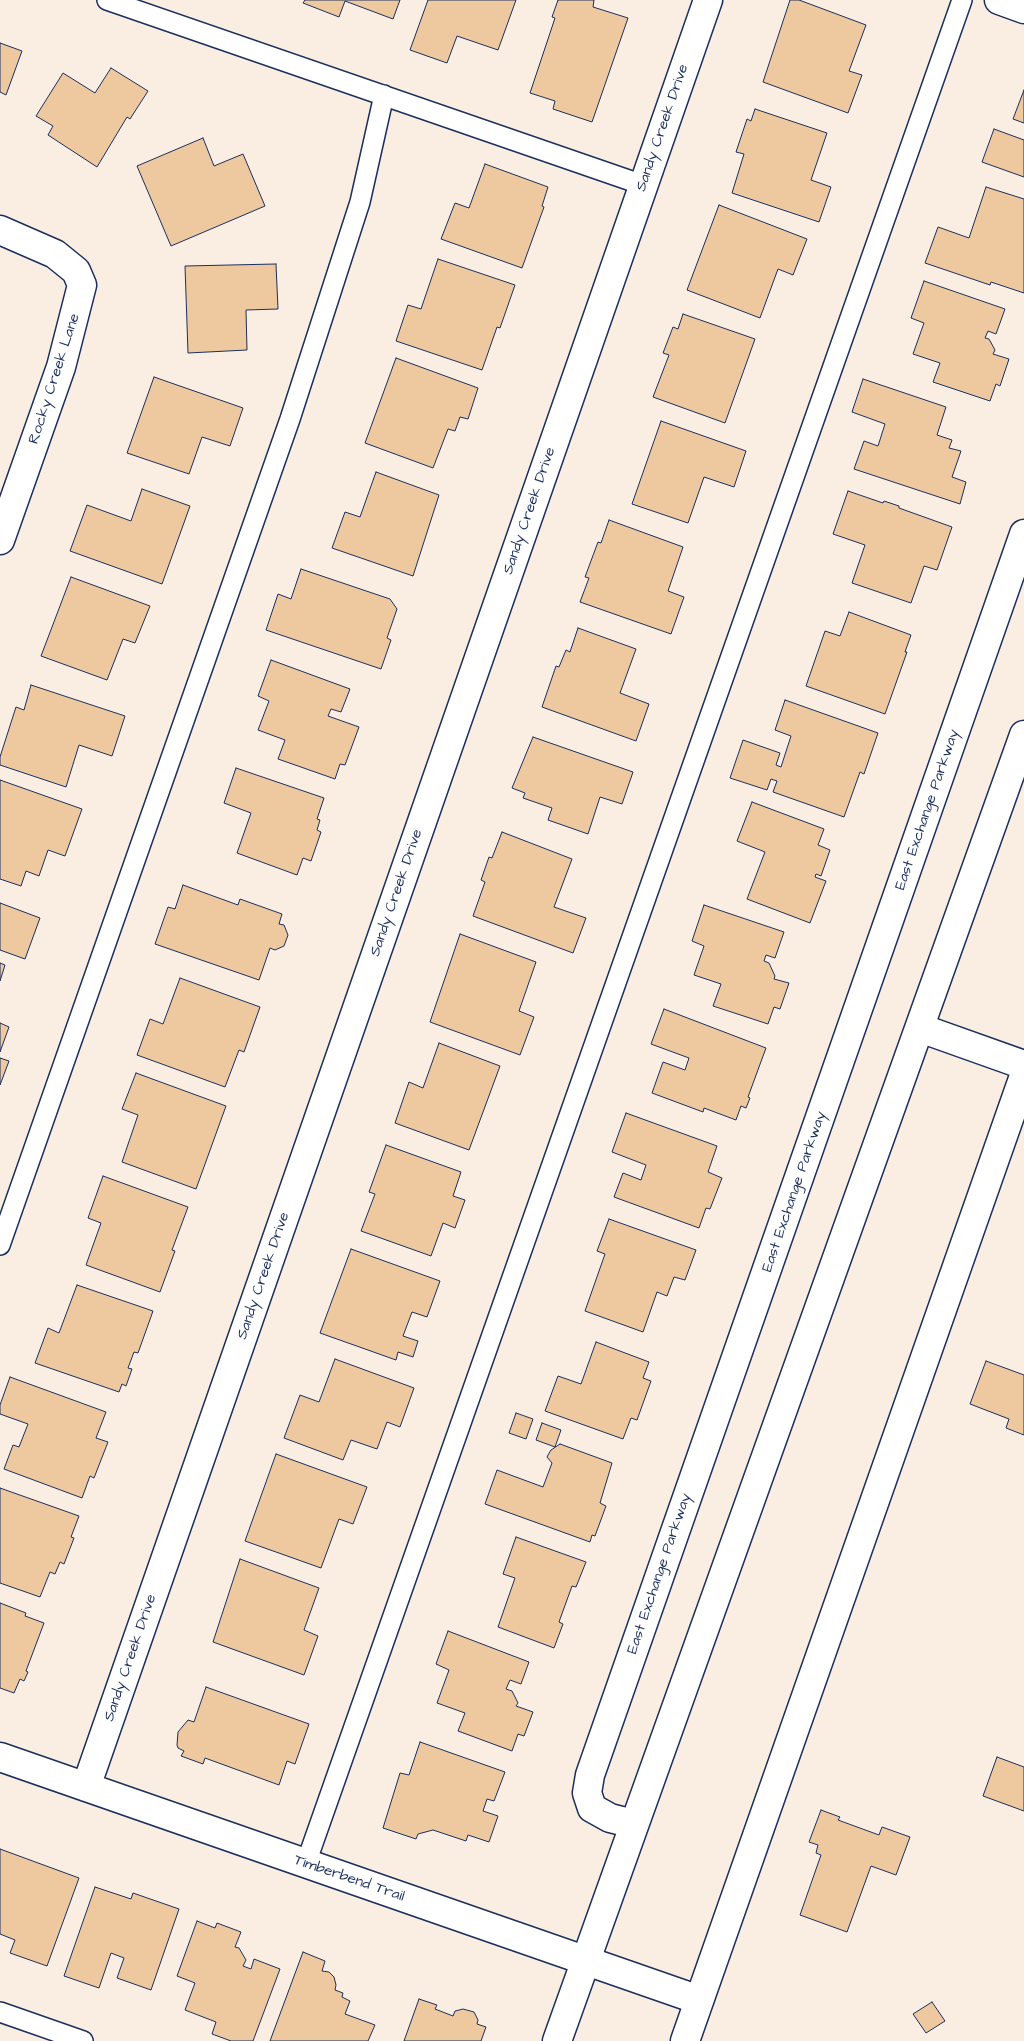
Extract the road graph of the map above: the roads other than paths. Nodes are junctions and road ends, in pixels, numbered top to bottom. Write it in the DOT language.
graph roads {
  1 [pos="107,0"];
  2 [pos="708,0"];
  3 [pos="962,0"];
  4 [pos="999,0"];
  5 [pos="1024,9"];
  6 [pos="384,95"];
  7 [pos="643,185"];
  8 [pos="0,230"];
  9 [pos="8,495"];
  10 [pos="1024,534"];
  11 [pos="0,540"];
  12 [pos="1024,736"];
  13 [pos="920,1028"];
  14 [pos="1024,1065"];
  15 [pos="1024,1076"];
  16 [pos="0,1244"];
  17 [pos="0,1757"];
  18 [pos="86,1787"];
  19 [pos="634,1824"];
  20 [pos="306,1863"];
  21 [pos="585,1960"];
  22 [pos="699,2000"];
  23 [pos="0,2012"];
  24 [pos="83,2041"];
  25 [pos="557,2041"];
  26 [pos="685,2041"];
  1 -- 6 [label="lane"];
  2 -- 7 [label="street, Sandy Creek Drive"];
  3 -- 20 [label="lane"];
  4 -- 5 [label="street"];
  6 -- 7 [label="lane"];
  6 -- 16 [label="lane"];
  7 -- 18 [label="street, Sandy Creek Drive"];
  8 -- 9 [label="street, Rocky Creek Lane"];
  9 -- 11 [label="street, Rocky Creek Lane"];
  10 -- 19 [label="street, East Exchange Parkway"];
  12 -- 13 [label="street"];
  13 -- 14 [label="street"];
  13 -- 19 [label="street"];
  15 -- 22 [label="street"];
  17 -- 18 [label="street, Timberbend Trail"];
  18 -- 20 [label="street, Timberbend Trail"];
  19 -- 21 [label="street"];
  20 -- 21 [label="street, Timberbend Trail"];
  21 -- 22 [label="street, Timberbend Trail"];
  21 -- 25 [label="street"];
  22 -- 26 [label="street"];
  23 -- 24 [label="lane"];
}
